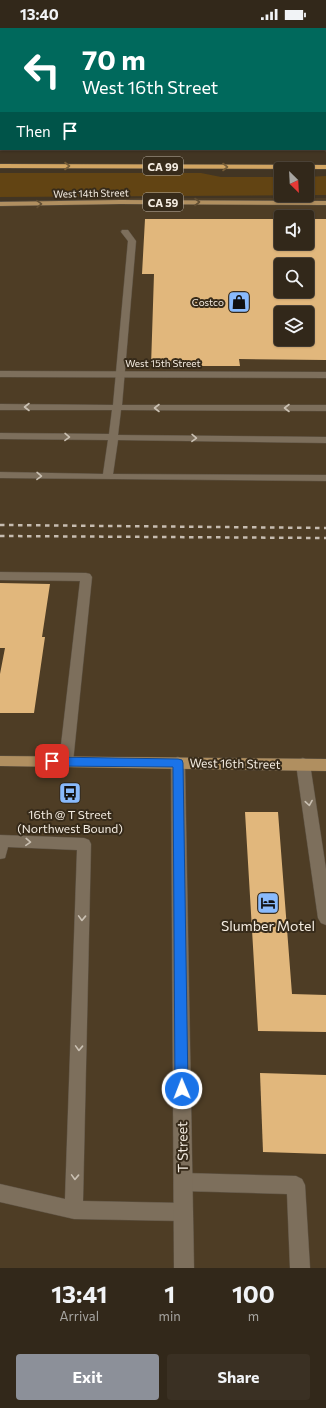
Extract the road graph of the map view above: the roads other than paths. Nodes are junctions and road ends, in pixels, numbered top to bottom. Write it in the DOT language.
graph roads {
  1 [pos="0,166"];
  2 [pos="326,167"];
  3 [pos="326,203"];
  4 [pos="0,204"];
  5 [pos="125,232"];
  6 [pos="0,374"];
  7 [pos="120,374"];
  8 [pos="326,375"];
  9 [pos="0,407"];
  10 [pos="117,407"];
  11 [pos="326,408"];
  12 [pos="0,436"];
  13 [pos="113,437"];
  14 [pos="326,440"];
  15 [pos="0,475"];
  16 [pos="108,477"];
  17 [pos="326,478"];
  18 [pos="0,576"];
  19 [pos="0,761"];
  20 [pos="66,762"];
  21 [pos="178,763"];
  22 [pos="303,764"];
  23 [pos="326,765"];
  24 [pos="1,845"];
  25 [pos="326,918"];
  26 [pos="183,1182"];
  27 [pos="0,1193"];
  28 [pos="74,1210"];
  29 [pos="183,1212"];
  30 [pos="184,1268"];
  31 [pos="300,1268"];
  1 -- 2 [label="highway, CA 99, one-way"];
  4 -- 3 [label="main road, West 14th Street / CA 59, one-way"];
  5 -- 7 [label="street"];
  6 -- 7 [label="street, West 15th Street"];
  7 -- 8 [label="street, West 15th Street"];
  7 -- 10 [label="street"];
  10 -- 9 [label="street, one-way"];
  11 -- 10 [label="street, one-way"];
  10 -- 13 [label="street"];
  12 -- 13 [label="street, one-way"];
  13 -- 14 [label="street, one-way"];
  13 -- 16 [label="street"];
  15 -- 16 [label="street, one-way"];
  16 -- 17 [label="street"];
  18 -- 20 [label="street"];
  19 -- 20 [label="main road, West 16th Street"];
  20 -- 21 [label="main road, West 16th Street"];
  21 -- 22 [label="main road, West 16th Street"];
  21 -- 26 [label="street, T Street"];
  22 -- 23 [label="main road, West 16th Street"];
  22 -- 25 [label="street, one-way"];
  24 -- 28 [label="street, one-way"];
  26 -- 29 [label="street, T Street"];
  26 -- 31 [label="street"];
  27 -- 28 [label="street"];
  28 -- 29 [label="street"];
  29 -- 30 [label="street, T Street"];
}
